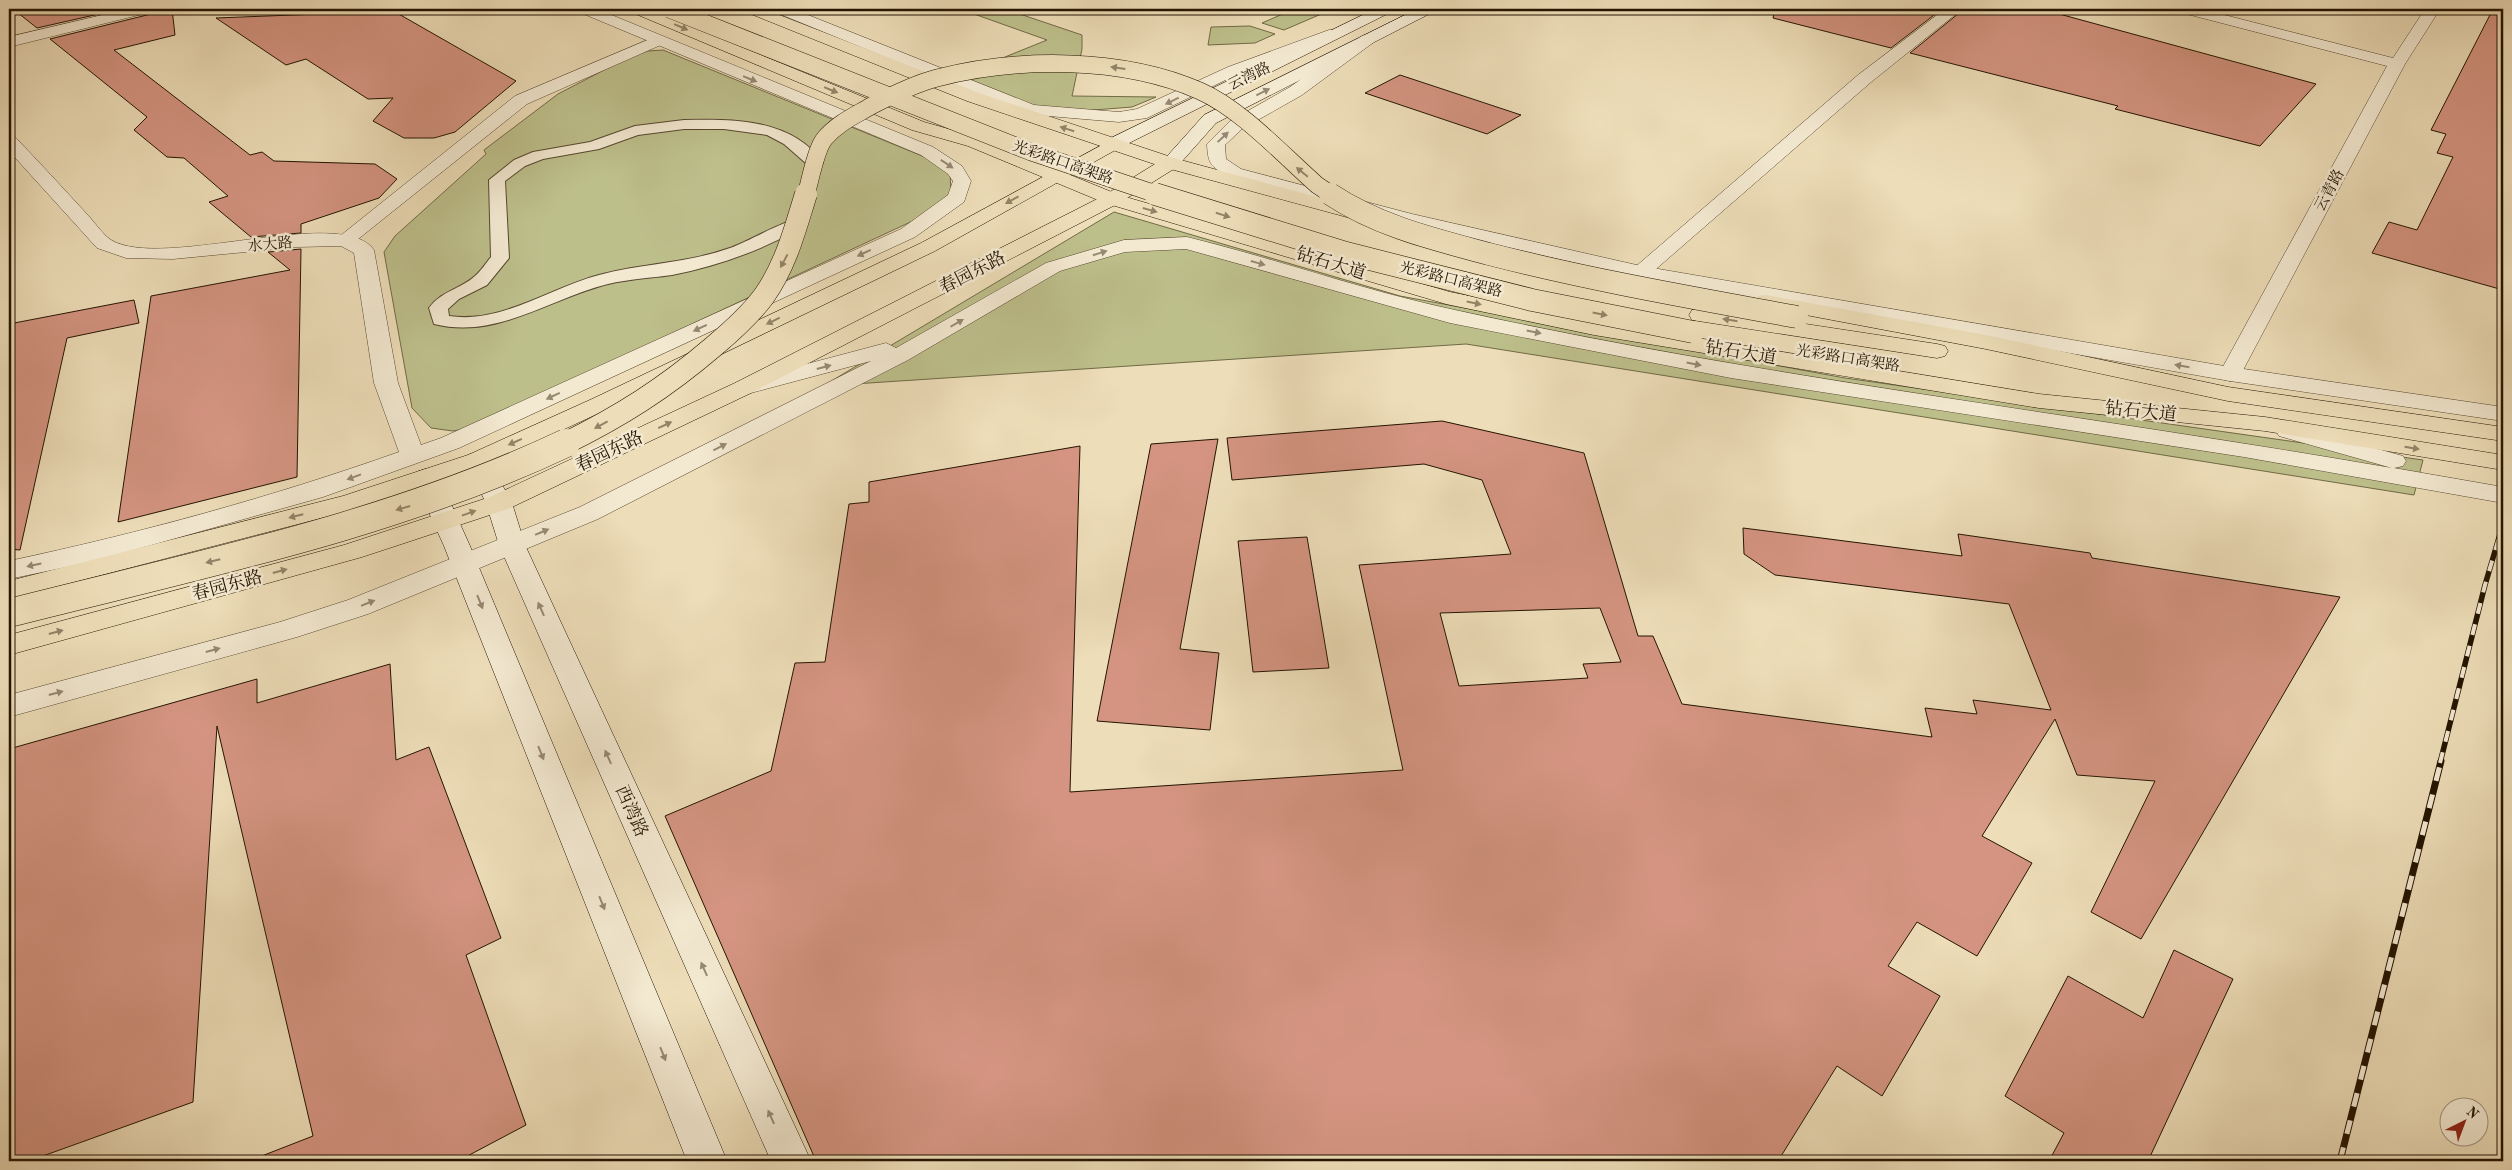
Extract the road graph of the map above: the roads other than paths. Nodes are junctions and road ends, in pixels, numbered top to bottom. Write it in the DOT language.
graph roads {
  1 [pos="146,9"];
  2 [pos="584,9"];
  3 [pos="636,9"];
  4 [pos="669,9"];
  5 [pos="700,9"];
  6 [pos="751,9"];
  7 [pos="780,9"];
  8 [pos="1386,9"];
  9 [pos="1428,9"];
  10 [pos="1954,9"];
  11 [pos="2184,9"];
  12 [pos="2432,9"];
  13 [pos="1346,28"];
  14 [pos="1372,37"];
  15 [pos="657,41"];
  16 [pos="9,42"];
  17 [pos="690,54"];
  18 [pos="2397,64"];
  19 [pos="780,68"];
  20 [pos="890,114"];
  21 [pos="9,141"];
  22 [pos="1113,144"];
  23 [pos="927,151"];
  24 [pos="815,163"];
  25 [pos="1170,163"];
  26 [pos="1054,176"];
  27 [pos="1112,198"];
  28 [pos="1410,219"];
  29 [pos="798,223"];
  30 [pos="345,240"];
  31 [pos="1581,268"];
  32 [pos="1641,272"];
  33 [pos="1318,280"];
  34 [pos="1446,298"];
  35 [pos="1697,324"];
  36 [pos="931,338"];
  37 [pos="2055,369"];
  38 [pos="2229,384"];
  39 [pos="743,388"];
  40 [pos="2503,414"];
  41 [pos="2265,424"];
  42 [pos="2503,434"];
  43 [pos="477,460"];
  44 [pos="2503,463"];
  45 [pos="420,466"];
  46 [pos="2503,494"];
  47 [pos="498,503"];
  48 [pos="446,522"];
  49 [pos="512,545"];
  50 [pos="91,561"];
  51 [pos="465,564"];
  52 [pos="9,570"];
  53 [pos="9,590"];
  54 [pos="9,613"];
  55 [pos="9,645"];
  56 [pos="9,706"];
  57 [pos="707,1161"];
  58 [pos="791,1161"];
  1 -- 16 [label="street"];
  2 -- 15 [label="street"];
  3 -- 19 [label="main road, 钻石大道, one-way"];
  4 -- 35 [label="main road, 光彩路口高架路, one-way, bridge"];
  5 -- 35 [label="main road, 光彩路口高架路"];
  22 -- 6 [label="main road, 钻石大道, one-way"];
  13 -- 7 [label="street, one-way"];
  8 -- 13 [label="street, 云湾路"];
  9 -- 14 [label="street, 云湾路"];
  10 -- 32 [label="street"];
  11 -- 18 [label="street"];
  12 -- 18 [label="street, 云青路"];
  13 -- 22 [label="street, 云湾路"];
  25 -- 14 [label="street, 云湾路, one-way"];
  28 -- 14 [label="street, one-way"];
  15 -- 17 [label="street"];
  15 -- 30 [label="street"];
  17 -- 19 [label="street"];
  17 -- 23 [label="street, one-way"];
  18 -- 38 [label="street, 云青路"];
  19 -- 20 [label="main road, 钻石大道, one-way"];
  20 -- 23 [label="street"];
  20 -- 26 [label="main road, 钻石大道"];
  21 -- 30 [label="street, 水大路"];
  22 -- 25 [label="main road, 钻石大道"];
  22 -- 26 [label="main road"];
  23 -- 45 [label="street, one-way"];
  24 -- 29 [label="street"];
  25 -- 27 [label="main road, 春园东路"];
  25 -- 31 [label="main road, 钻石大道"];
  26 -- 27 [label="main road, 钻石大道"];
  26 -- 43 [label="main road, one-way"];
  27 -- 34 [label="main road, 钻石大道, one-way"];
  27 -- 39 [label="main road, 春园东路"];
  28 -- 31 [label="street"];
  28 -- 32 [label="street"];
  30 -- 45 [label="street"];
  31 -- 38 [label="main road, 钻石大道"];
  38 -- 32 [label="street, one-way"];
  33 -- 34 [label="street"];
  36 -- 33 [label="street, one-way"];
  33 -- 46 [label="street, one-way"];
  34 -- 41 [label="main road, 钻石大道, one-way"];
  37 -- 35 [label="main road, 光彩路口高架路, one-way"];
  35 -- 41 [label="main road, 光彩路口高架路"];
  39 -- 36 [label="street, one-way"];
  49 -- 36 [label="street, one-way"];
  37 -- 38 [label="main road, 光彩路口高架路"];
  37 -- 54 [label="main road, one-way, bridge"];
  38 -- 40 [label="street"];
  38 -- 42 [label="main road, 钻石大道"];
  47 -- 39 [label="main road, 春园东路, one-way"];
  41 -- 44 [label="main road, 钻石大道, one-way"];
  41 -- 46 [label="street"];
  43 -- 45 [label="main road"];
  43 -- 47 [label="street, 西湾路"];
  45 -- 48 [label="street"];
  45 -- 50 [label="main road, one-way"];
  48 -- 47 [label="main road, 春园东路, one-way"];
  47 -- 49 [label="street, 西湾路"];
  48 -- 51 [label="street"];
  55 -- 48 [label="main road, 春园东路, one-way"];
  49 -- 51 [label="street"];
  58 -- 49 [label="street, 西湾路, one-way"];
  50 -- 52 [label="street, one-way"];
  50 -- 53 [label="main road"];
  56 -- 51 [label="street, one-way"];
  51 -- 57 [label="street, one-way"];
}
